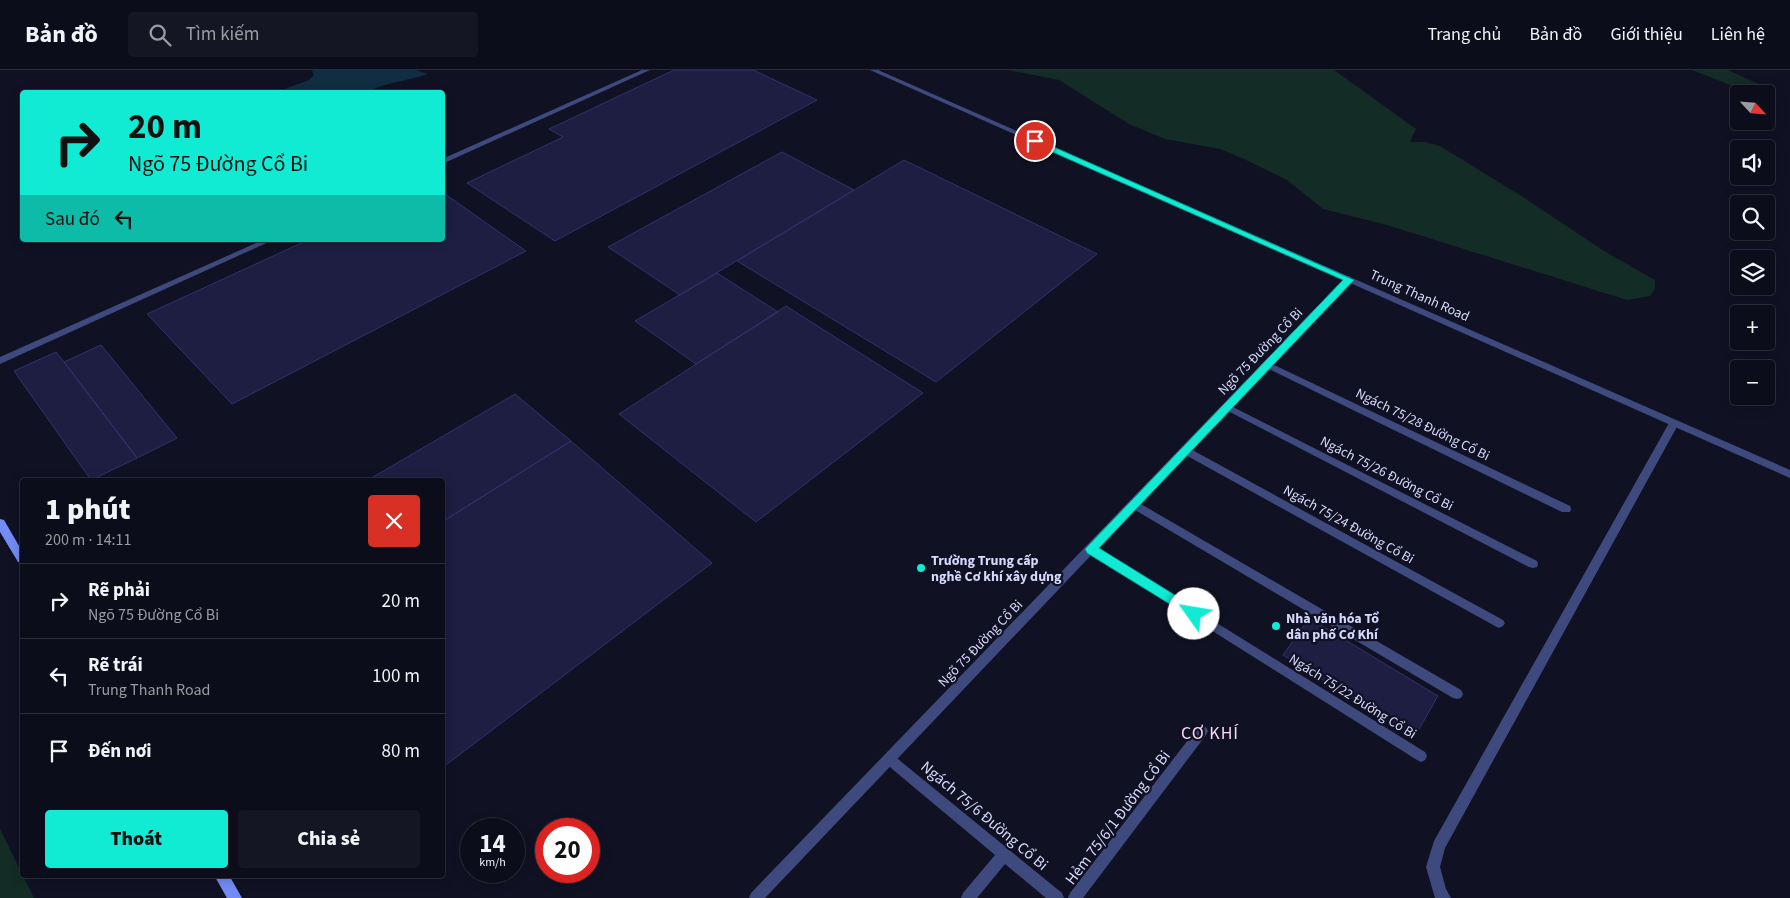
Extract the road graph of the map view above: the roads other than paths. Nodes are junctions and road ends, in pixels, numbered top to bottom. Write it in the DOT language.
graph roads {
  1 [pos="647,70"];
  2 [pos="873,70"];
  3 [pos="445,161"];
  4 [pos="265,242"];
  5 [pos="1349,280"];
  6 [pos="0,361"];
  7 [pos="1268,365"];
  8 [pos="1227,407"];
  9 [pos="1674,422"];
  10 [pos="1185,450"];
  11 [pos="1790,474"];
  12 [pos="1134,504"];
  13 [pos="1566,509"];
  14 [pos="0,523"];
  15 [pos="1091,549"];
  16 [pos="20,556"];
  17 [pos="1534,564"];
  18 [pos="1500,623"];
  19 [pos="1457,694"];
  20 [pos="1202,731"];
  21 [pos="1421,756"];
  22 [pos="890,759"];
  23 [pos="1005,854"];
  24 [pos="223,878"];
  25 [pos="235,898"];
  26 [pos="756,898"];
  27 [pos="968,898"];
  28 [pos="1057,898"];
  29 [pos="1075,898"];
  30 [pos="1444,898"];
  1 -- 3 [label="street"];
  2 -- 5 [label="street, Trung Thanh Road"];
  4 -- 6 [label="street"];
  5 -- 7 [label="street, Ngõ 75 Đường Cổ Bi"];
  5 -- 9 [label="street, Trung Thanh Road"];
  7 -- 8 [label="street, Ngõ 75 Đường Cổ Bi"];
  7 -- 13 [label="street, Ngách 75/28 Đường Cổ Bi"];
  8 -- 10 [label="street, Ngõ 75 Đường Cổ Bi"];
  8 -- 17 [label="street, Ngách 75/26 Đường Cổ Bi"];
  9 -- 11 [label="street, Trung Thanh Road"];
  9 -- 30 [label="street"];
  10 -- 12 [label="street, Ngõ 75 Đường Cổ Bi"];
  10 -- 18 [label="street, Ngách 75/24 Đường Cổ Bi"];
  12 -- 15 [label="street, Ngõ 75 Đường Cổ Bi"];
  12 -- 19 [label="street"];
  14 -- 16 [label="main road"];
  15 -- 21 [label="street, Ngách 75/22 Đường Cổ Bi"];
  15 -- 22 [label="street, Ngõ 75 Đường Cổ Bi"];
  20 -- 29 [label="street, Hẻm 75/6/1 Đường Cổ Bi"];
  22 -- 23 [label="street, Ngách 75/6 Đường Cổ Bi"];
  22 -- 26 [label="street, Ngõ 75 Đường Cổ Bi"];
  23 -- 27 [label="street"];
  23 -- 28 [label="street, Ngách 75/6 Đường Cổ Bi"];
  24 -- 25 [label="main road"];
}
